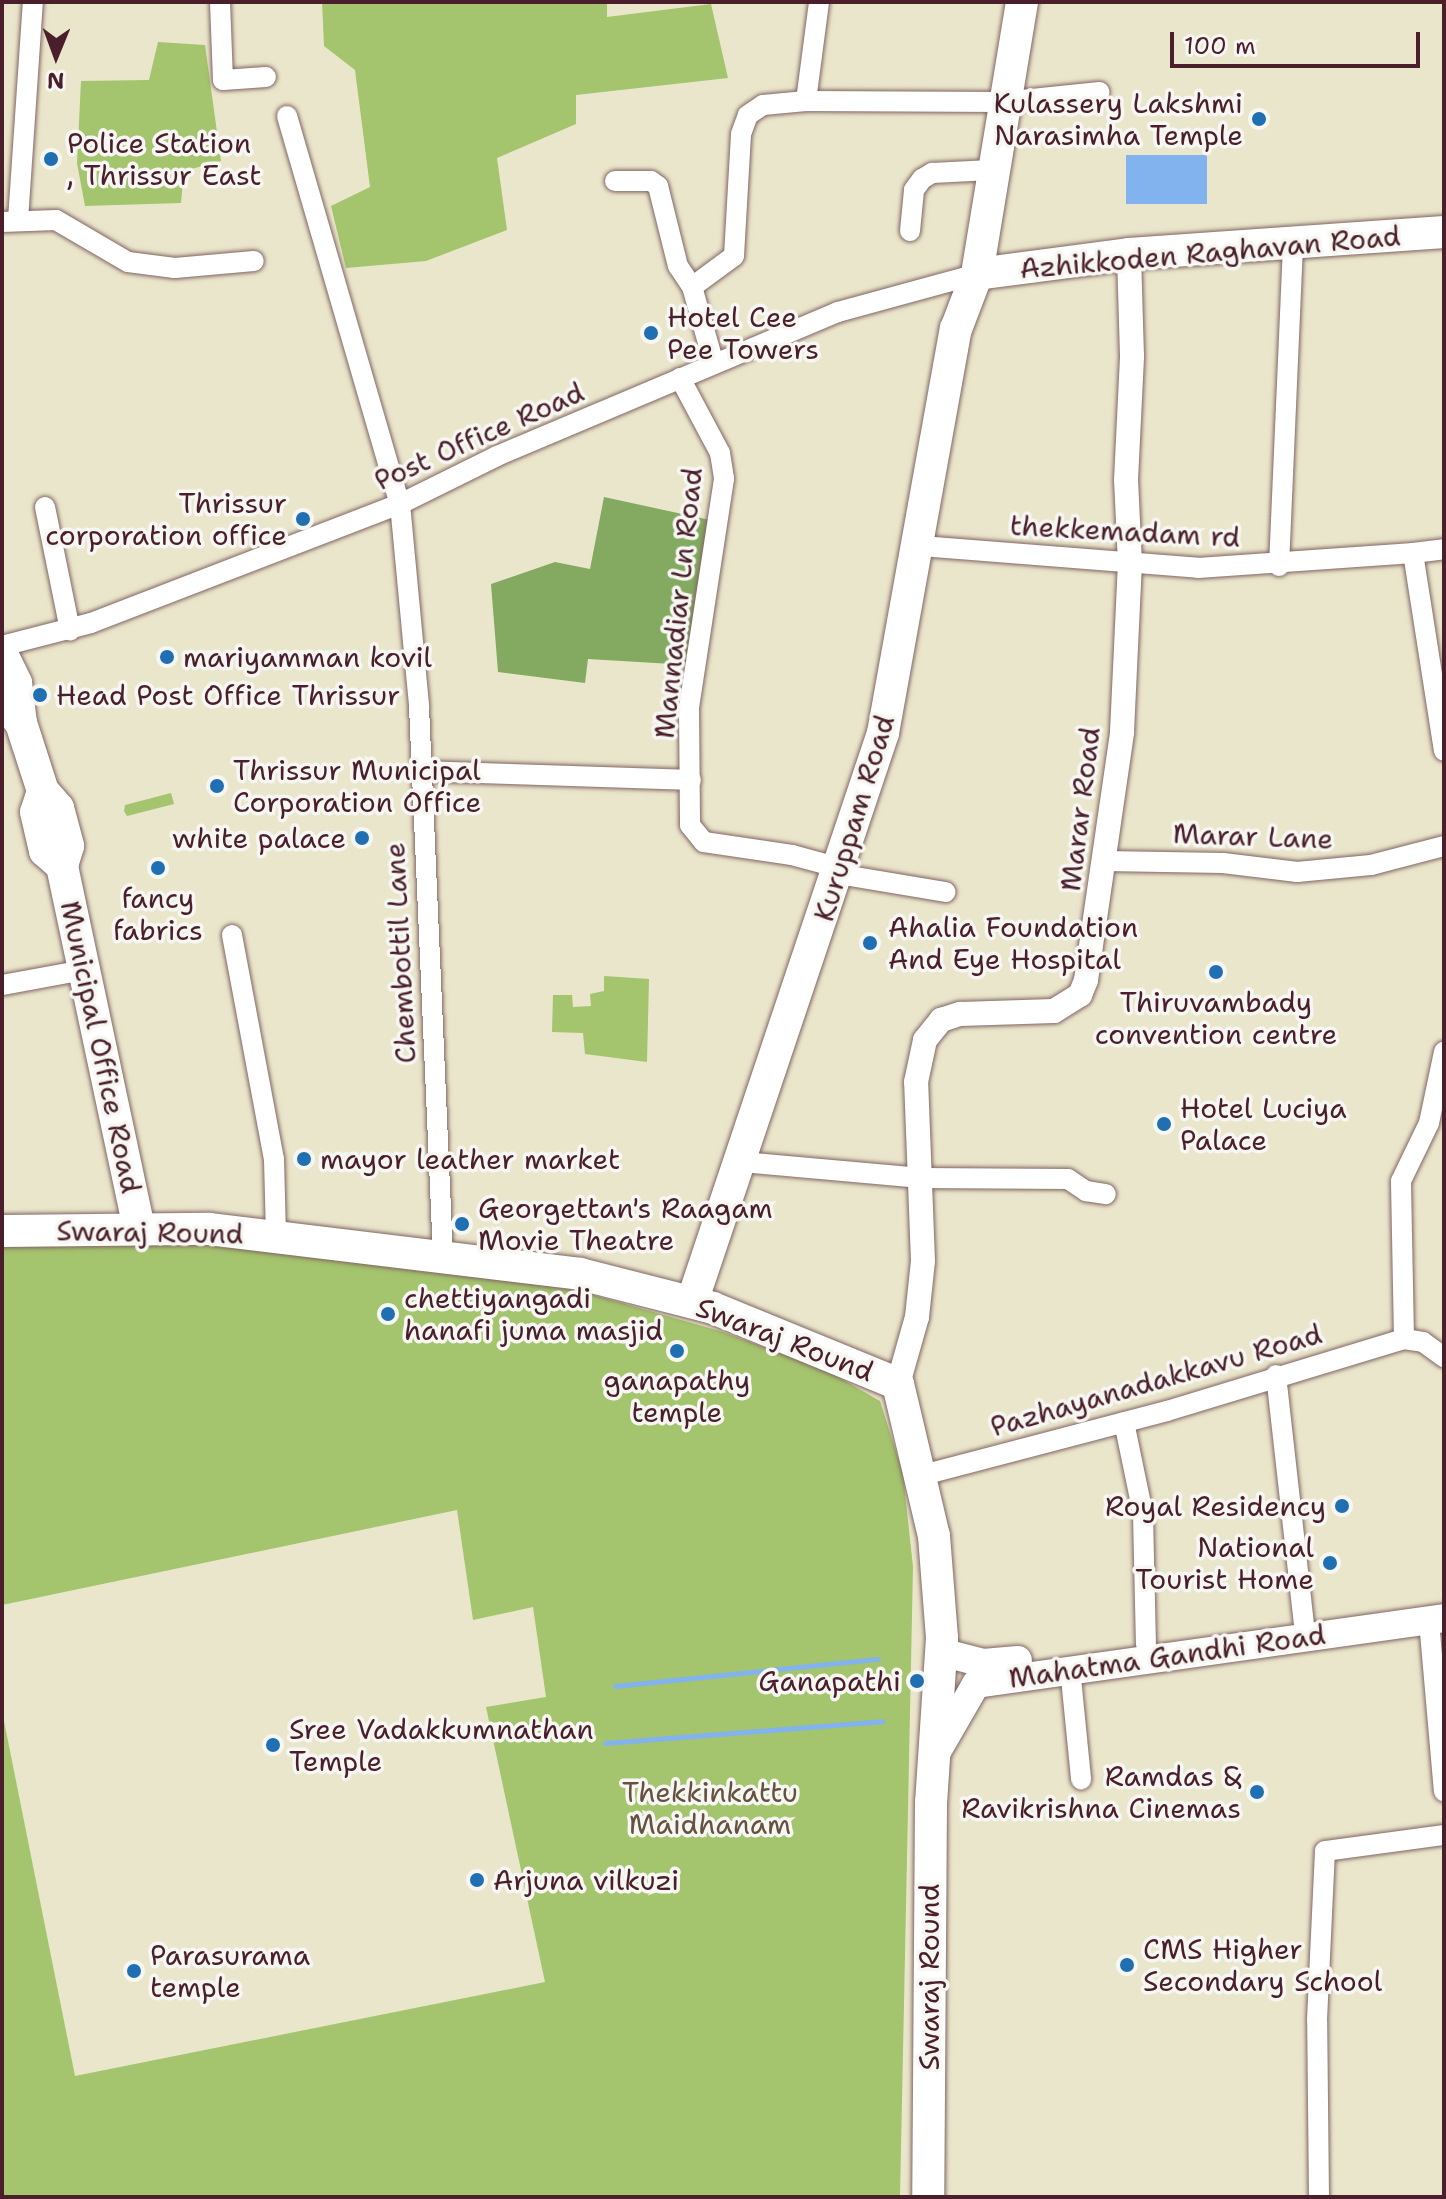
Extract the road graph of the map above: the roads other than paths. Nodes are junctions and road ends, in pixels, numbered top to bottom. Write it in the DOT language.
graph roads {
  1 [pos="33,2"];
  2 [pos="220,2"];
  3 [pos="819,2"];
  4 [pos="1022,2"];
  5 [pos="266,77"];
  6 [pos="1099,92"];
  7 [pos="806,101"];
  8 [pos="1003,102"];
  9 [pos="287,116"];
  10 [pos="991,170"];
  11 [pos="615,181"];
  12 [pos="10,221"];
  13 [pos="910,231"];
  14 [pos="1444,232"];
  15 [pos="1293,240"];
  16 [pos="1129,254"];
  17 [pos="254,261"];
  18 [pos="977,274"];
  19 [pos="692,287"];
  20 [pos="714,364"];
  21 [pos="680,378"];
  22 [pos="400,504"];
  23 [pos="45,507"];
  24 [pos="921,546"];
  25 [pos="1444,549"];
  26 [pos="1413,553"];
  27 [pos="1130,564"];
  28 [pos="1279,566"];
  29 [pos="70,630"];
  30 [pos="2,646"];
  31 [pos="2,654"];
  32 [pos="12,712"];
  33 [pos="1444,751"];
  34 [pos="421,771"];
  35 [pos="691,780"];
  36 [pos="1444,846"];
  37 [pos="1105,861"];
  38 [pos="839,871"];
  39 [pos="946,892"];
  40 [pos="232,935"];
  41 [pos="84,970"];
  42 [pos="2,985"];
  43 [pos="1444,1052"];
  44 [pos="742,1162"];
  45 [pos="921,1178"];
  46 [pos="1106,1194"];
  47 [pos="139,1228"];
  48 [pos="2,1231"];
  49 [pos="276,1235"];
  50 [pos="443,1256"];
  51 [pos="692,1302"];
  52 [pos="1404,1339"];
  53 [pos="1444,1357"];
  54 [pos="1276,1375"];
  55 [pos="898,1384"];
  56 [pos="1124,1422"];
  57 [pos="923,1475"];
  58 [pos="1439,1614"];
  59 [pos="1304,1623"];
  60 [pos="1146,1644"];
  61 [pos="941,1652"];
  62 [pos="1070,1668"];
  63 [pos="933,1758"];
  64 [pos="1081,1779"];
  65 [pos="1444,1791"];
  66 [pos="1444,1835"];
  67 [pos="928,2197"];
  68 [pos="1319,2197"];
  1 -- 12 [label="street"];
  2 -- 5 [label="street"];
  3 -- 7 [label="street"];
  4 -- 8 [label="main road, Kuruppam Road"];
  6 -- 8 [label="street"];
  7 -- 8 [label="street"];
  7 -- 19 [label="street"];
  8 -- 10 [label="main road, Kuruppam Road"];
  9 -- 22 [label="street, Chembottil Lane"];
  10 -- 13 [label="street"];
  10 -- 18 [label="main road, Kuruppam Road"];
  11 -- 19 [label="street"];
  12 -- 17 [label="street"];
  14 -- 15 [label="main road, Azhikkoden Raghavan Road"];
  15 -- 16 [label="main road, Azhikkoden Raghavan Road"];
  15 -- 28 [label="street"];
  16 -- 18 [label="main road, Azhikkoden Raghavan Road"];
  16 -- 27 [label="street, Marar Road"];
  18 -- 20 [label="street, Post Office Road"];
  18 -- 24 [label="main road, Kuruppam Road"];
  19 -- 20 [label="street"];
  20 -- 21 [label="street, Post Office Road"];
  21 -- 22 [label="street, Post Office Road"];
  21 -- 35 [label="street, Mannadiar Ln Road"];
  22 -- 29 [label="street, Post Office Road"];
  22 -- 34 [label="street, Chembottil Lane"];
  23 -- 29 [label="street"];
  24 -- 27 [label="street, thekkemadam rd"];
  24 -- 38 [label="main road, Kuruppam Road"];
  25 -- 26 [label="street, thekkemadam rd"];
  26 -- 28 [label="street, thekkemadam rd"];
  26 -- 33 [label="street"];
  27 -- 28 [label="street, thekkemadam rd"];
  27 -- 37 [label="street, Marar Road"];
  29 -- 30 [label="street, Post Office Road"];
  31 -- 32 [label="main road, Municipal Office Road"];
  32 -- 41 [label="main road, Municipal Office Road"];
  34 -- 35 [label="street"];
  34 -- 50 [label="street, Chembottil Lane"];
  35 -- 38 [label="street, Mannadiar Ln Road"];
  36 -- 37 [label="street, Marar Lane"];
  37 -- 45 [label="street, Marar Road"];
  38 -- 39 [label="street"];
  38 -- 44 [label="main road, Kuruppam Road"];
  40 -- 49 [label="street"];
  41 -- 42 [label="street"];
  41 -- 47 [label="main road, Municipal Office Road"];
  43 -- 52 [label="street"];
  44 -- 45 [label="street"];
  44 -- 51 [label="main road, Kuruppam Road"];
  45 -- 46 [label="street"];
  45 -- 55 [label="street, Marar Road"];
  47 -- 48 [label="main road, Swaraj Round"];
  47 -- 49 [label="main road, Swaraj Round"];
  49 -- 50 [label="main road, Swaraj Round"];
  50 -- 51 [label="main road, Swaraj Round"];
  51 -- 55 [label="main road, Swaraj Round"];
  52 -- 53 [label="street"];
  52 -- 54 [label="street, Pazhayanadakkavu Road"];
  54 -- 56 [label="street, Pazhayanadakkavu Road"];
  54 -- 59 [label="street"];
  55 -- 57 [label="main road, Swaraj Round"];
  56 -- 57 [label="street, Pazhayanadakkavu Road"];
  56 -- 60 [label="street"];
  57 -- 61 [label="main road, Swaraj Round"];
  58 -- 59 [label="main road, Mahatma Gandhi Road"];
  58 -- 62 [label="main road, Mahatma Gandhi Road"];
  58 -- 65 [label="street"];
  59 -- 60 [label="main road, Mahatma Gandhi Road"];
  60 -- 61 [label="main road, Mahatma Gandhi Road"];
  61 -- 63 [label="main road, Swaraj Round"];
  62 -- 63 [label="main road, Mahatma Gandhi Road"];
  62 -- 64 [label="street"];
  63 -- 67 [label="main road, Swaraj Round"];
  66 -- 68 [label="street"];
}
